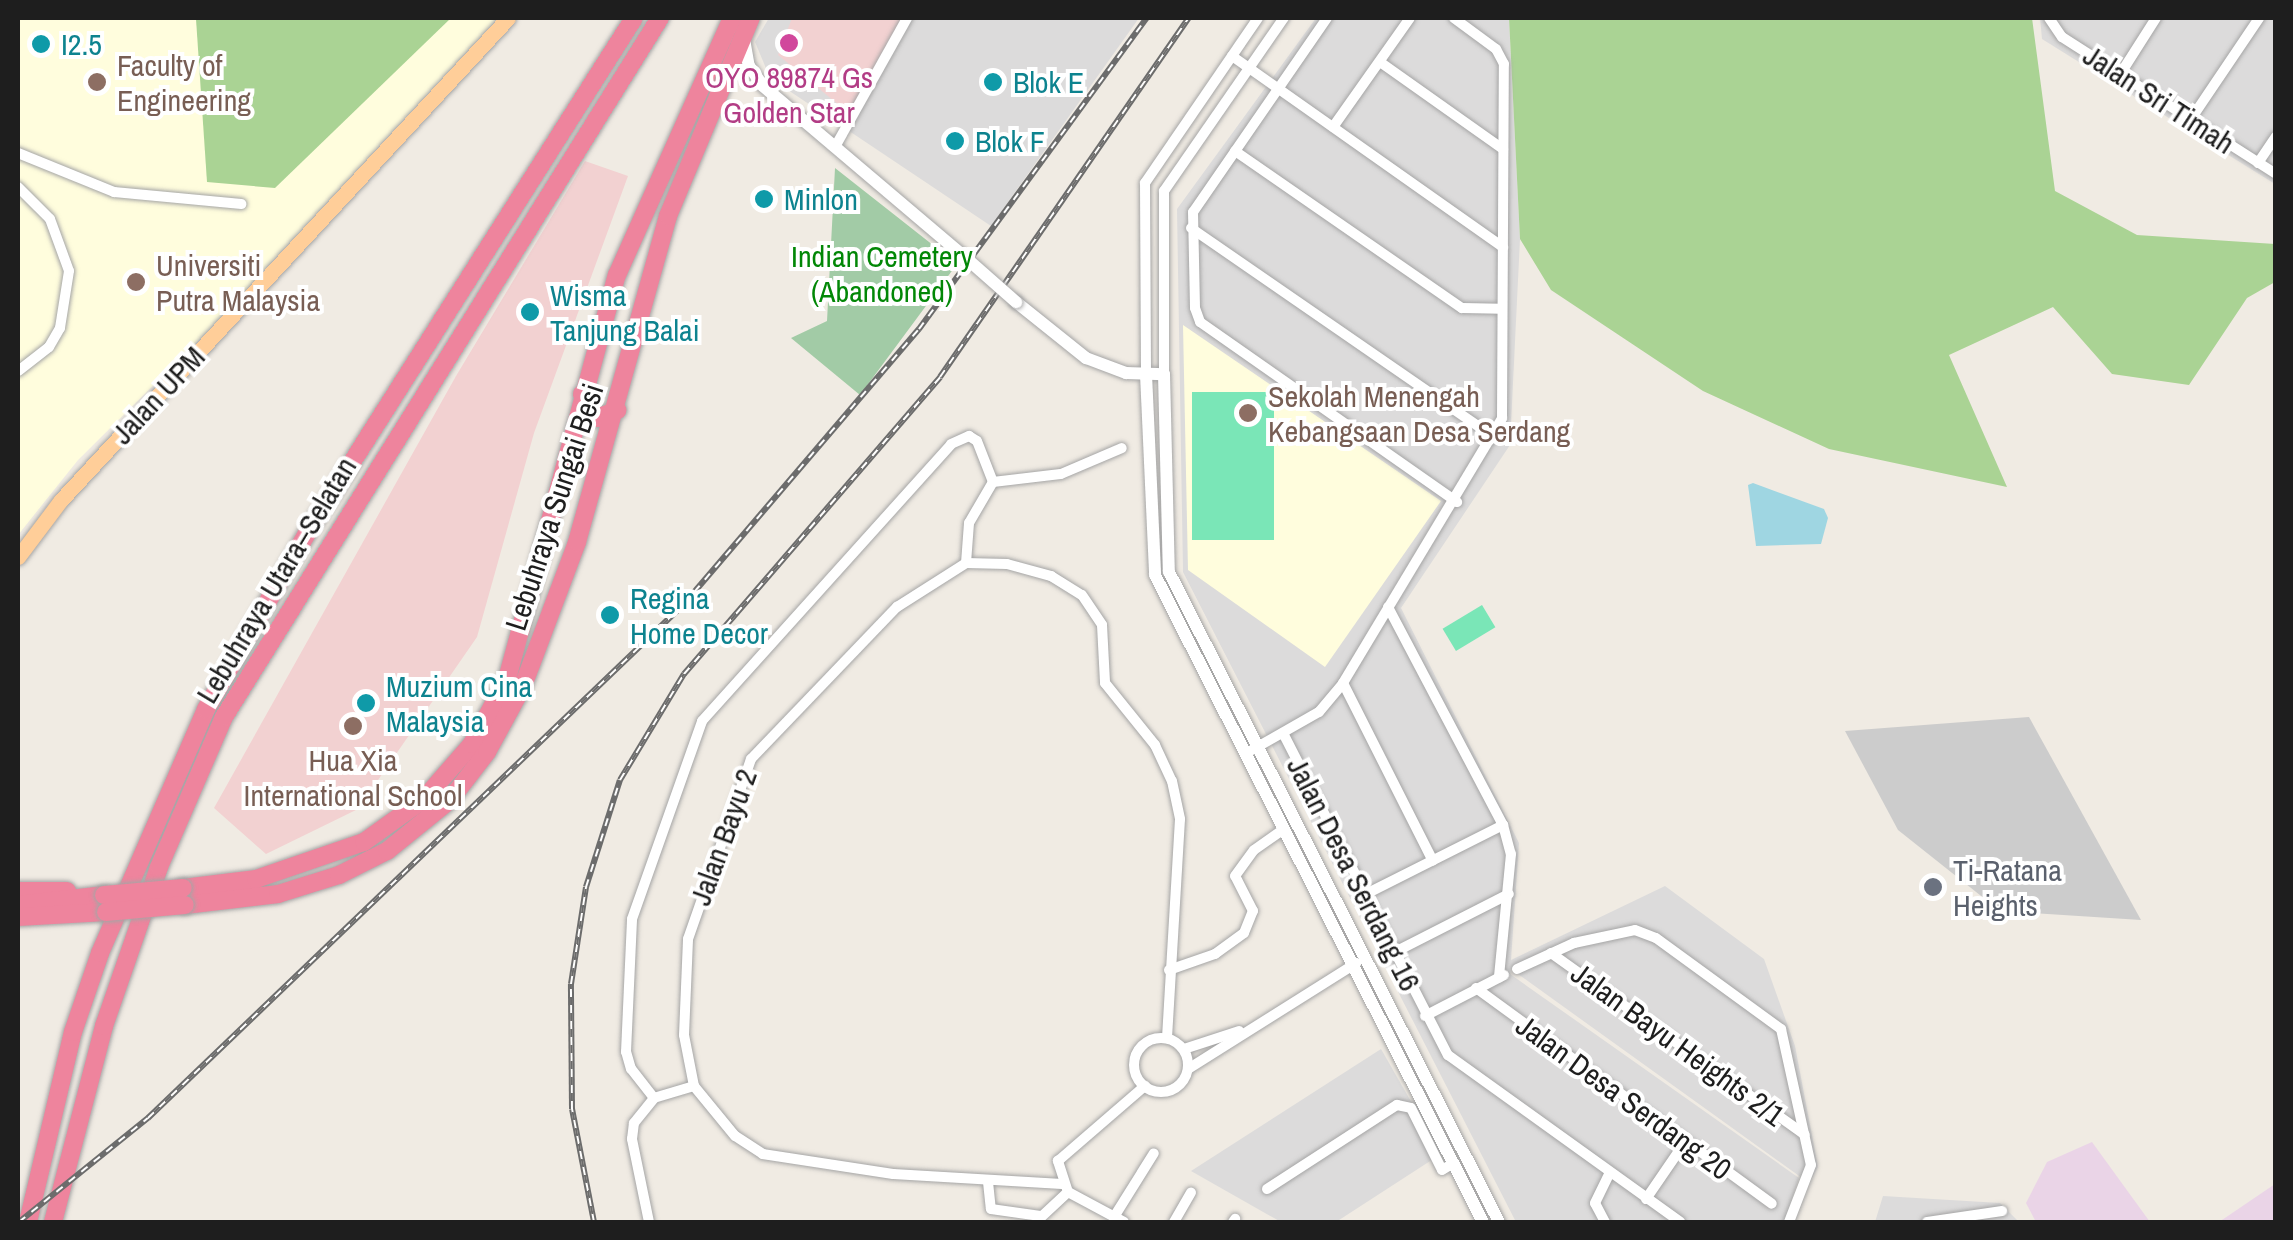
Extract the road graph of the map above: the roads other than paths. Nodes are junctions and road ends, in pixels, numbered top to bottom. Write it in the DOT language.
graph roads {
  1 [pos="508,18"];
  2 [pos="634,18"];
  3 [pos="660,18"];
  4 [pos="732,18"];
  5 [pos="907,18"];
  6 [pos="1258,18"];
  7 [pos="1284,18"];
  8 [pos="1327,18"];
  9 [pos="1410,18"];
  10 [pos="1454,18"];
  11 [pos="2050,18"];
  12 [pos="2156,18"];
  13 [pos="2258,18"];
  14 [pos="747,26"];
  15 [pos="1232,56"];
  16 [pos="1380,62"];
  17 [pos="1249,68"];
  18 [pos="2121,74"];
  19 [pos="719,86"];
  20 [pos="763,86"];
  21 [pos="1280,90"];
  22 [pos="2191,119"];
  23 [pos="1333,127"];
  24 [pos="2276,136"];
  25 [pos="835,147"];
  26 [pos="1503,149"];
  27 [pos="1235,151"];
  28 [pos="18,154"];
  29 [pos="2258,162"];
  30 [pos="2276,174"];
  31 [pos="18,187"];
  32 [pos="242,204"];
  33 [pos="1191,228"];
  34 [pos="1503,247"];
  35 [pos="1501,310"];
  36 [pos="18,372"];
  37 [pos="1146,374"];
  38 [pos="1164,374"];
  39 [pos="582,394"];
  40 [pos="618,410"];
  41 [pos="1490,435"];
  42 [pos="1122,448"];
  43 [pos="993,482"];
  44 [pos="1457,502"];
  45 [pos="18,557"];
  46 [pos="966,563"];
  47 [pos="1388,606"];
  48 [pos="1343,682"];
  49 [pos="1283,733"];
  50 [pos="1250,750"];
  51 [pos="1503,826"];
  52 [pos="1283,830"];
  53 [pos="1432,860"];
  54 [pos="1364,894"];
  55 [pos="1509,894"];
  56 [pos="184,897"];
  57 [pos="102,901"];
  58 [pos="21,910"];
  59 [pos="1394,953"];
  60 [pos="1551,953"];
  61 [pos="1356,963"];
  62 [pos="1169,970"];
  63 [pos="1507,973"];
  64 [pos="1476,988"];
  65 [pos="1425,1016"];
  66 [pos="1242,1030"];
  67 [pos="1168,1038"];
  68 [pos="1184,1049"];
  69 [pos="1188,1070"];
  70 [pos="694,1086"];
  71 [pos="1145,1086"];
  72 [pos="654,1098"];
  73 [pos="1806,1135"];
  74 [pos="1685,1142"];
  75 [pos="1154,1153"];
  76 [pos="1452,1164"];
  77 [pos="1609,1174"];
  78 [pos="988,1182"];
  79 [pos="60,1183"];
  80 [pos="1065,1188"];
  81 [pos="1267,1189"];
  82 [pos="1191,1193"];
  83 [pos="1646,1200"];
  84 [pos="1772,1204"];
  85 [pos="2002,1211"];
  86 [pos="1038,1219"];
  87 [pos="1119,1220"];
  88 [pos="28,1222"];
  89 [pos="52,1222"];
  90 [pos="64,1222"];
  91 [pos="649,1222"];
  92 [pos="1174,1222"];
  93 [pos="1483,1222"];
  94 [pos="1500,1222"];
  95 [pos="1606,1222"];
  96 [pos="1680,1222"];
  97 [pos="1789,1222"];
  98 [pos="1926,1222"];
  1 -- 45 [label="main road, Jalan UPM"];
  2 -- 88 [label="highway, Lebuhraya Utara–Selatan"];
  3 -- 79 [label="highway, Lebuhraya Utara–Selatan"];
  4 -- 39 [label="highway, Lebuhraya Sungai Besi"];
  5 -- 25 [label="street"];
  6 -- 15 [label="street"];
  7 -- 17 [label="street"];
  8 -- 21 [label="street"];
  9 -- 16 [label="street"];
  10 -- 26 [label="street"];
  11 -- 18 [label="street, Jalan Sri Timah"];
  12 -- 18 [label="street"];
  13 -- 22 [label="street"];
  14 -- 19 [label="highway, Lebuhraya Sungai Besi"];
  14 -- 20 [label="street"];
  15 -- 17 [label="street"];
  15 -- 37 [label="street"];
  16 -- 23 [label="street"];
  16 -- 26 [label="street"];
  17 -- 21 [label="street"];
  17 -- 38 [label="street"];
  18 -- 22 [label="street, Jalan Sri Timah"];
  19 -- 20 [label="street"];
  19 -- 40 [label="highway, Lebuhraya Sungai Besi"];
  20 -- 25 [label="street"];
  21 -- 23 [label="street"];
  21 -- 27 [label="street"];
  22 -- 29 [label="street, Jalan Sri Timah"];
  23 -- 34 [label="street"];
  24 -- 29 [label="street"];
  25 -- 37 [label="street, bridge"];
  26 -- 34 [label="street"];
  27 -- 33 [label="street"];
  27 -- 35 [label="street"];
  28 -- 32 [label="street"];
  29 -- 30 [label="street, Jalan Sri Timah"];
  31 -- 36 [label="street"];
  33 -- 41 [label="street"];
  33 -- 44 [label="street"];
  34 -- 35 [label="street"];
  35 -- 41 [label="street"];
  37 -- 38 [label="street"];
  37 -- 50 [label="street"];
  38 -- 50 [label="street"];
  39 -- 40 [label="highway"];
  39 -- 56 [label="highway, Lebuhraya Sungai Besi"];
  40 -- 56 [label="highway, Lebuhraya Sungai Besi"];
  41 -- 44 [label="street"];
  42 -- 43 [label="street"];
  43 -- 46 [label="street"];
  43 -- 72 [label="street"];
  44 -- 47 [label="street"];
  46 -- 62 [label="street"];
  46 -- 70 [label="street, Jalan Bayu 2"];
  47 -- 48 [label="street"];
  47 -- 51 [label="street"];
  48 -- 49 [label="street"];
  48 -- 53 [label="street"];
  49 -- 50 [label="street"];
  49 -- 54 [label="street, Jalan Desa Serdang 16"];
  50 -- 52 [label="street"];
  50 -- 61 [label="street"];
  51 -- 53 [label="street"];
  51 -- 55 [label="street"];
  52 -- 61 [label="street"];
  52 -- 62 [label="street"];
  53 -- 54 [label="street"];
  54 -- 59 [label="street, Jalan Desa Serdang 16"];
  55 -- 59 [label="street"];
  55 -- 63 [label="street"];
  56 -- 57 [label="highway, Lebuhraya Sungai Besi, bridge"];
  57 -- 58 [label="highway, Lebuhraya Sungai Besi"];
  57 -- 58 [label="highway, Lebuhraya Sungai Besi"];
  59 -- 65 [label="street, Jalan Desa Serdang 16"];
  60 -- 63 [label="street"];
  60 -- 73 [label="street, Jalan Bayu Heights 2/1"];
  60 -- 73 [label="street"];
  61 -- 66 [label="street"];
  61 -- 76 [label="street"];
  61 -- 94 [label="street"];
  62 -- 67 [label="street"];
  63 -- 64 [label="street"];
  64 -- 65 [label="street"];
  64 -- 74 [label="street, Jalan Desa Serdang 20"];
  65 -- 77 [label="street, Jalan Desa Serdang 16"];
  66 -- 68 [label="street"];
  66 -- 69 [label="street"];
  67 -- 68 [label="street"];
  67 -- 71 [label="street"];
  68 -- 69 [label="street"];
  69 -- 71 [label="street"];
  70 -- 72 [label="street"];
  70 -- 78 [label="street"];
  71 -- 80 [label="street"];
  72 -- 91 [label="street"];
  73 -- 97 [label="street"];
  74 -- 83 [label="street"];
  74 -- 84 [label="street, Jalan Desa Serdang 20"];
  75 -- 87 [label="street"];
  76 -- 81 [label="street"];
  76 -- 93 [label="street"];
  77 -- 83 [label="street, Jalan Desa Serdang 16"];
  77 -- 95 [label="street"];
  78 -- 80 [label="street"];
  78 -- 86 [label="street"];
  79 -- 89 [label="highway, Lebuhraya Utara–Selatan"];
  79 -- 90 [label="highway"];
  80 -- 86 [label="street"];
  80 -- 87 [label="street"];
  82 -- 92 [label="street"];
  83 -- 96 [label="street, Jalan Desa Serdang 16"];
  85 -- 98 [label="street"];
}
